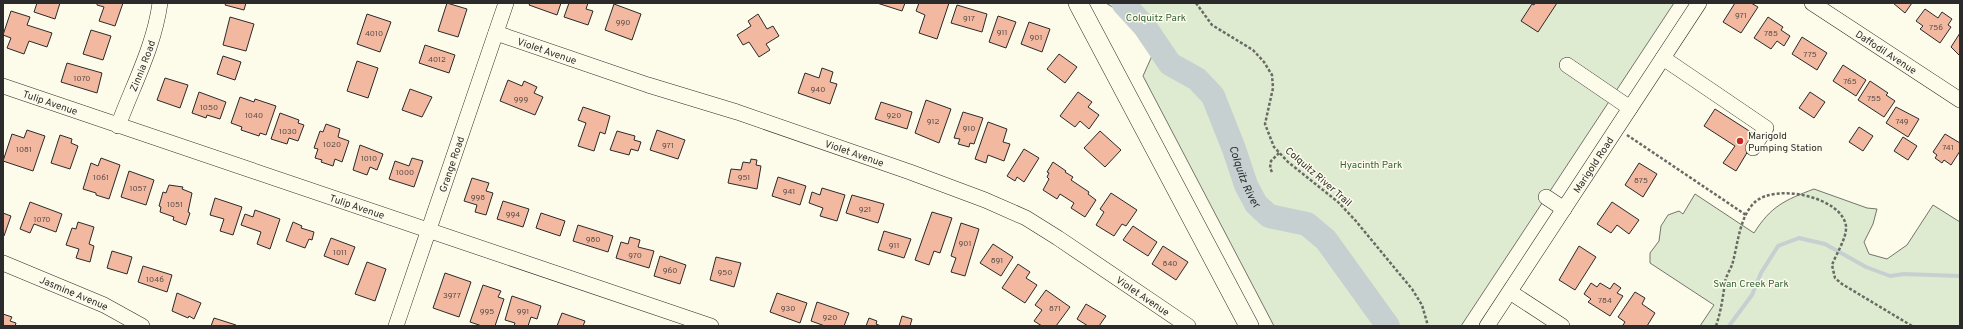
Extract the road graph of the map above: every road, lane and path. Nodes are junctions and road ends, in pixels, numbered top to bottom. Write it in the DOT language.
graph roads {
  1 [pos="160,3"];
  2 [pos="506,3"];
  3 [pos="1078,3"];
  4 [pos="1196,3"];
  5 [pos="1699,3"];
  6 [pos="1812,3"];
  7 [pos="496,33"];
  8 [pos="1663,58"];
  9 [pos="1567,65"];
  10 [pos="3,86"];
  11 [pos="1960,100"];
  12 [pos="1630,108"];
  13 [pos="118,126"];
  14 [pos="1616,128"];
  15 [pos="1752,148"];
  16 [pos="1280,153"];
  17 [pos="1272,172"];
  18 [pos="1546,197"];
  19 [pos="1564,209"];
  20 [pos="1746,215"];
  21 [pos="428,232"];
  22 [pos="3,263"];
  23 [pos="1510,292"];
  24 [pos="142,326"];
  25 [pos="396,326"];
  26 [pos="711,326"];
  27 [pos="1188,326"];
  28 [pos="1248,326"];
  29 [pos="1428,326"];
  30 [pos="1487,326"];
  31 [pos="1562,326"];
  32 [pos="1716,326"];
  33 [pos="1912,326"];
  1 -- 13 [label="street, Zinnia Road"];
  2 -- 7 [label="street, Grange Road"];
  3 -- 28 [label="main road"];
  4 -- 16 [label="path, Colquitz River Trail"];
  5 -- 8 [label="street, Marigold Road"];
  6 -- 11 [label="street, Daffodil Avenue"];
  7 -- 21 [label="street, Grange Road"];
  7 -- 27 [label="street, Violet Avenue"];
  8 -- 12 [label="street, Marigold Road"];
  8 -- 15 [label="street"];
  9 -- 12 [label="street"];
  10 -- 13 [label="street, Tulip Avenue"];
  12 -- 14 [label="street, Marigold Road"];
  13 -- 21 [label="street, Tulip Avenue"];
  14 -- 19 [label="street, Marigold Road"];
  14 -- 20 [label="path"];
  16 -- 17 [label="path"];
  16 -- 29 [label="path, Colquitz River Trail"];
  18 -- 19 [label="street"];
  19 -- 23 [label="street, Marigold Road"];
  20 -- 32 [label="path"];
  20 -- 33 [label="path"];
  21 -- 25 [label="street, Grange Road"];
  21 -- 26 [label="street, Tulip Avenue"];
  22 -- 24 [label="street, Jasmine Avenue"];
  23 -- 30 [label="street, Marigold Road"];
  23 -- 31 [label="street"];
}
